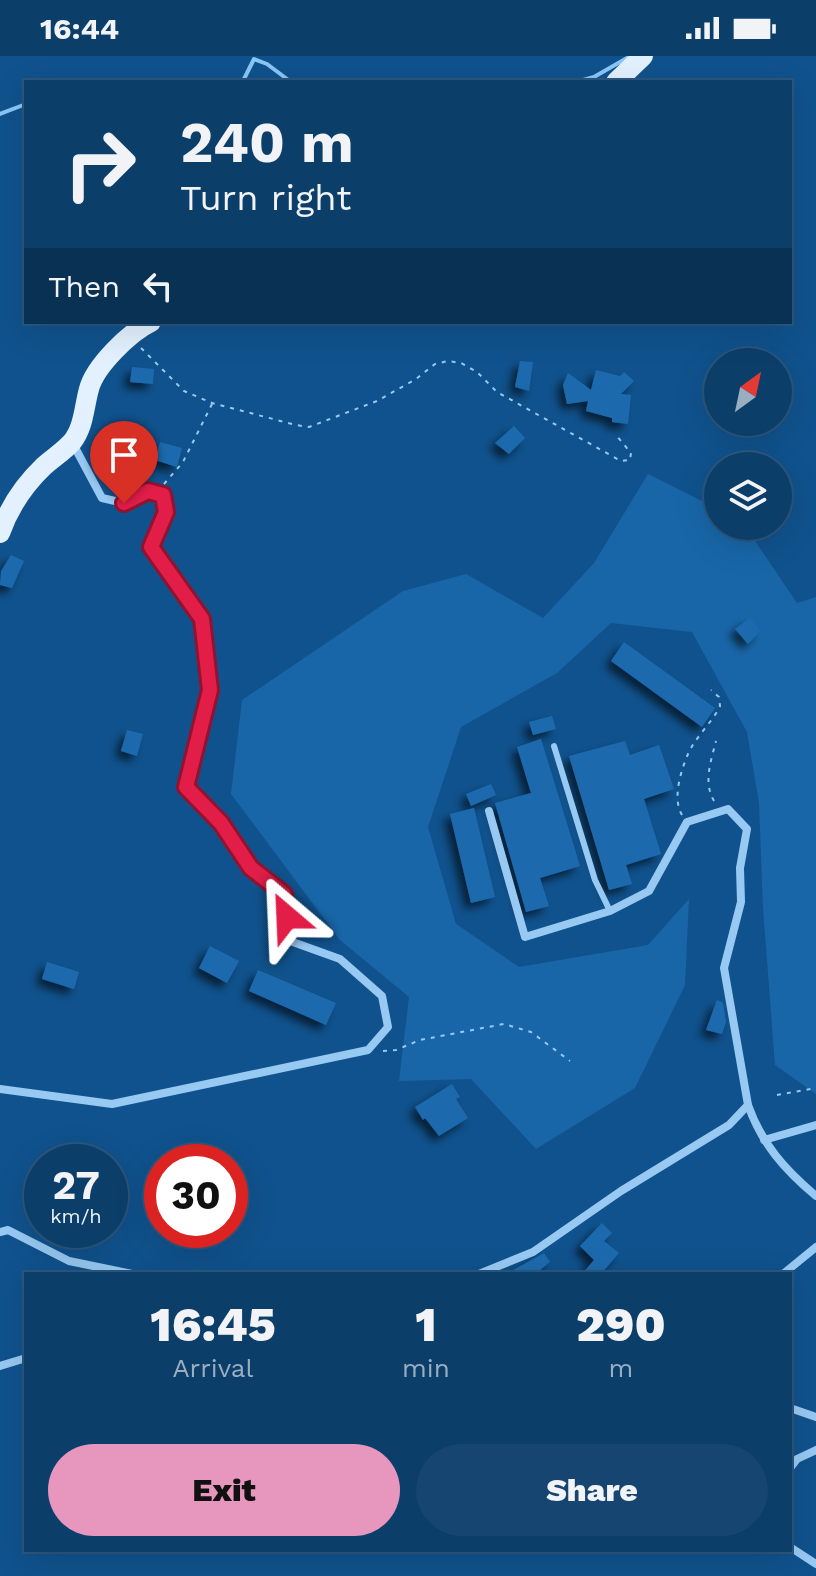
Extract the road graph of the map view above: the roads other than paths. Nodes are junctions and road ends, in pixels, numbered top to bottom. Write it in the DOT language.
graph roads {
  1 [pos="643,56"];
  2 [pos="618,80"];
  3 [pos="147,324"];
  4 [pos="72,442"];
  5 [pos="0,533"];
  6 [pos="554,746"];
  7 [pos="489,811"];
  8 [pos="610,911"];
  9 [pos="0,1089"];
  10 [pos="748,1105"];
  11 [pos="816,1125"];
  12 [pos="764,1140"];
  13 [pos="816,1196"];
  14 [pos="0,1232"];
  15 [pos="816,1247"];
  16 [pos="122,1272"];
  17 [pos="484,1272"];
  18 [pos="785,1272"];
  19 [pos="24,1359"];
  20 [pos="0,1366"];
  21 [pos="792,1409"];
  22 [pos="816,1417"];
  23 [pos="816,1450"];
  24 [pos="792,1465"];
  25 [pos="792,1548"];
  26 [pos="816,1564"];
  1 -- 2 [label="main road"];
  3 -- 4 [label="main road"];
  4 -- 5 [label="main road"];
  4 -- 9 [label="street"];
  6 -- 8 [label="lane"];
  7 -- 8 [label="street"];
  8 -- 10 [label="street"];
  10 -- 12 [label="street"];
  10 -- 17 [label="street"];
  11 -- 12 [label="street"];
  12 -- 13 [label="street"];
  14 -- 16 [label="street"];
  15 -- 18 [label="street"];
  19 -- 20 [label="street"];
  21 -- 22 [label="street"];
  23 -- 24 [label="street"];
  25 -- 26 [label="street"];
}
